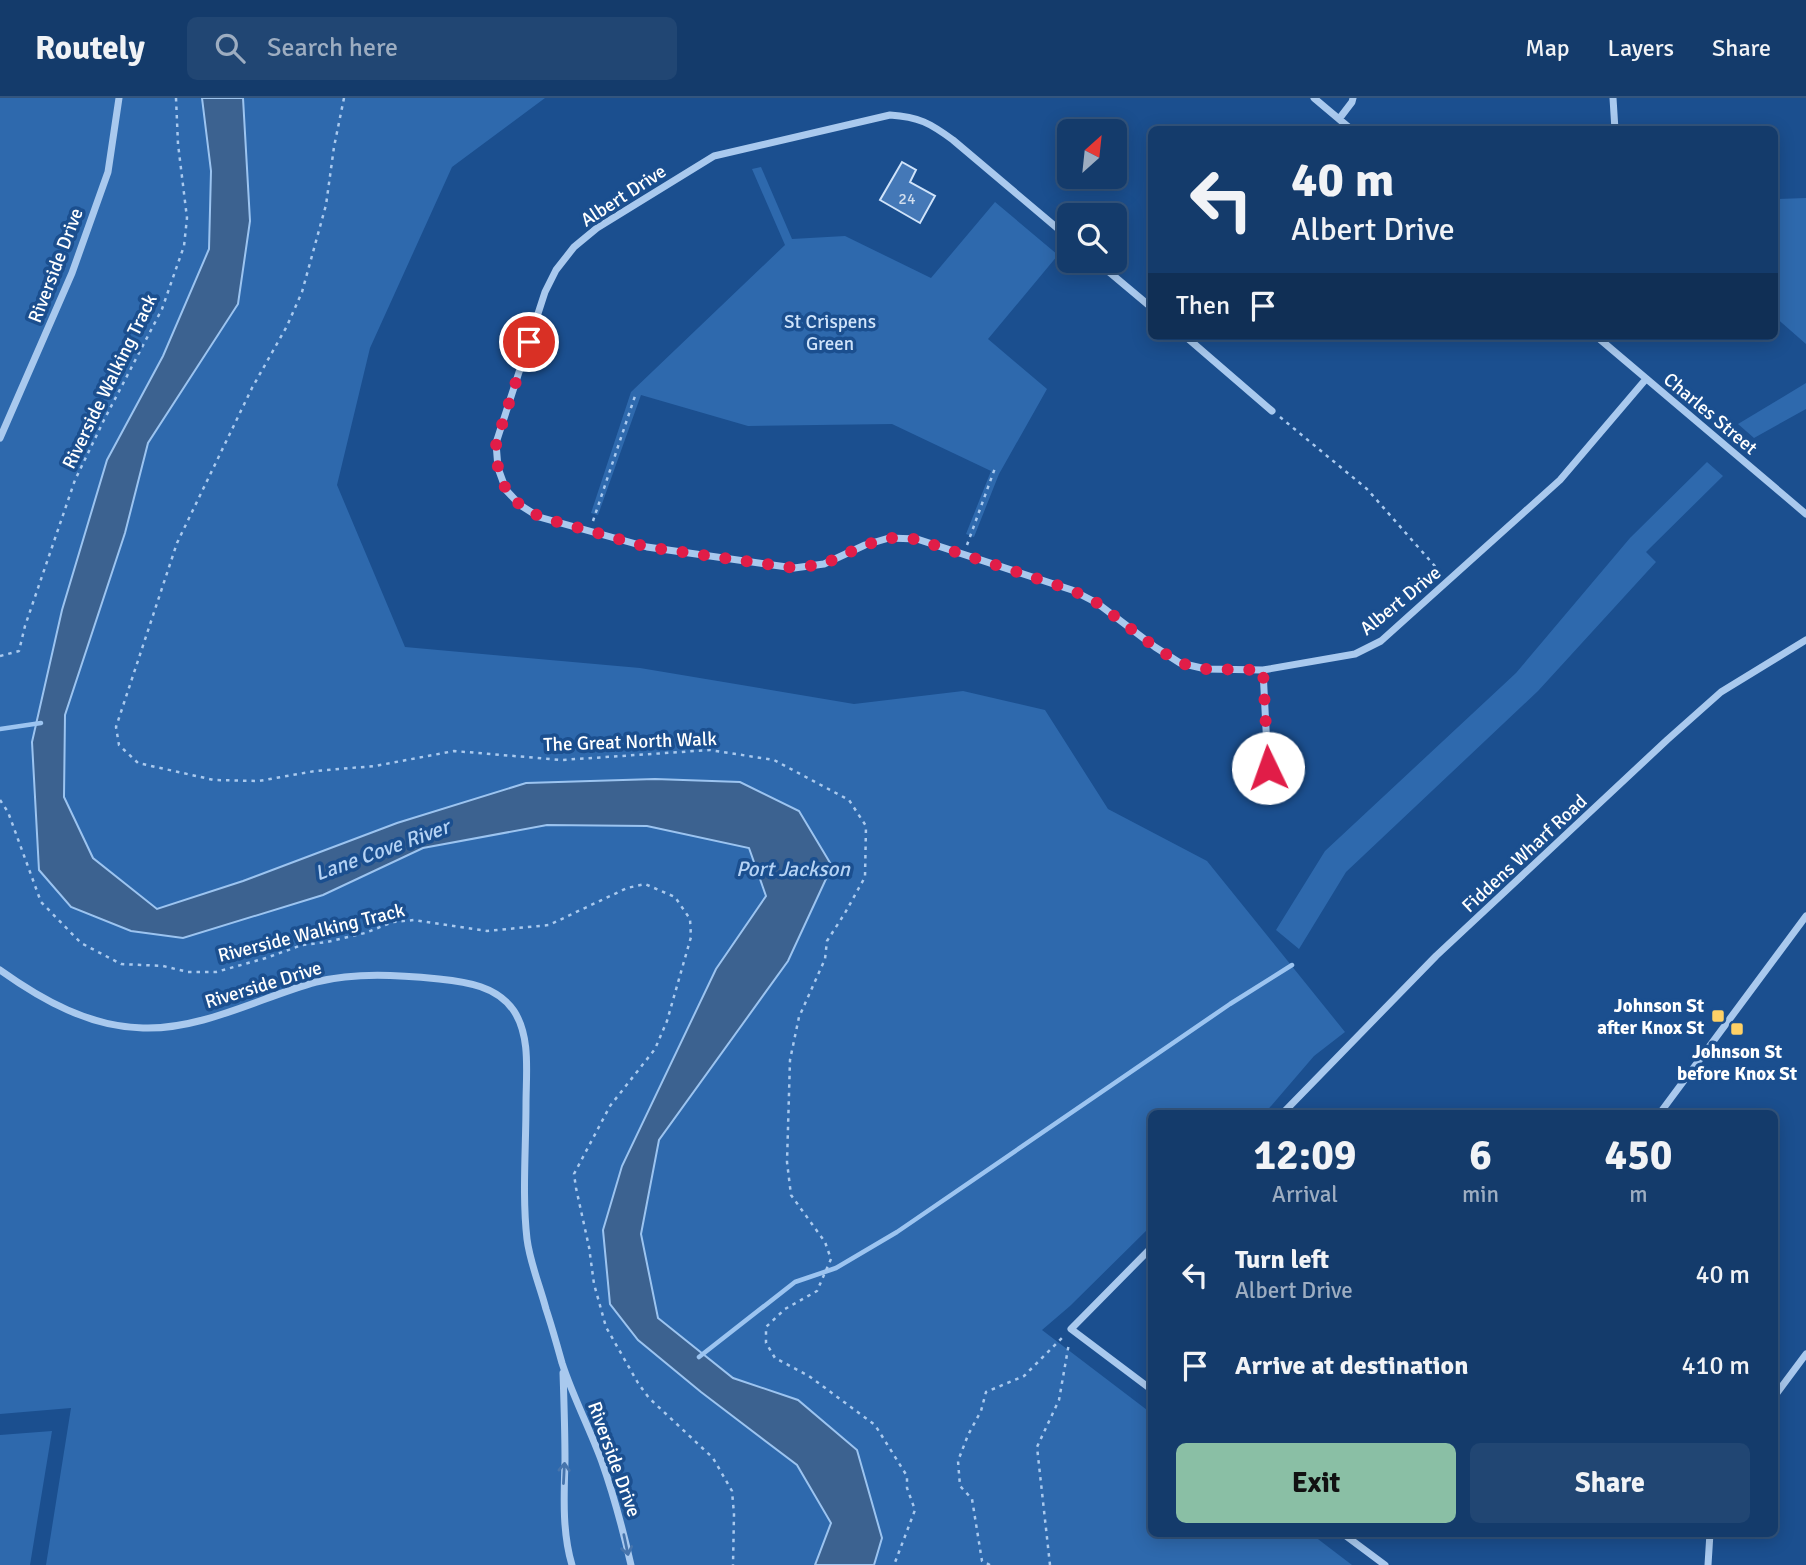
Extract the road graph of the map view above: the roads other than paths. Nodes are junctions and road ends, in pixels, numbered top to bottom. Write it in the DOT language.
graph roads {
  1 [pos="119,98"];
  2 [pos="1314,98"];
  3 [pos="1353,98"];
  4 [pos="1613,98"];
  5 [pos="1339,119"];
  6 [pos="1347,126"];
  7 [pos="1615,126"];
  8 [pos="1057,228"];
  9 [pos="1110,273"];
  10 [pos="1148,305"];
  11 [pos="1189,340"];
  12 [pos="1199,340"];
  13 [pos="1602,340"];
  14 [pos="1195,345"];
  15 [pos="1646,379"];
  16 [pos="1272,411"];
  17 [pos="0,438"];
  18 [pos="1806,514"];
  19 [pos="1806,640"];
  20 [pos="1263,670"];
  21 [pos="1268,768"];
  22 [pos="1806,916"];
  23 [pos="0,970"];
  24 [pos="1286,1110"];
  25 [pos="1662,1110"];
  26 [pos="1148,1251"];
  27 [pos="1806,1354"];
  28 [pos="563,1365"];
  29 [pos="1148,1387"];
  30 [pos="1778,1392"];
  31 [pos="1347,1537"];
  32 [pos="1710,1537"];
  33 [pos="572,1565"];
  34 [pos="631,1565"];
  35 [pos="1385,1565"];
  36 [pos="1708,1565"];
  1 -- 17 [label="street, Riverside Drive"];
  2 -- 5 [label="street"];
  3 -- 5 [label="street"];
  4 -- 7 [label="street"];
  5 -- 6 [label="street"];
  8 -- 20 [label="street, Albert Drive"];
  9 -- 10 [label="street"];
  11 -- 14 [label="street"];
  12 -- 14 [label="street"];
  13 -- 15 [label="street, Charles Street"];
  14 -- 16 [label="street"];
  15 -- 18 [label="street, Charles Street"];
  15 -- 20 [label="street, Albert Drive"];
  19 -- 24 [label="street, Fiddens Wharf Road"];
  20 -- 21 [label="street"];
  22 -- 25 [label="street"];
  23 -- 28 [label="street, Riverside Drive"];
  26 -- 29 [label="street"];
  27 -- 30 [label="street"];
  33 -- 28 [label="street, Riverside Drive, one-way"];
  28 -- 34 [label="street, Riverside Drive, one-way"];
  31 -- 35 [label="street"];
  32 -- 36 [label="street"];
}
